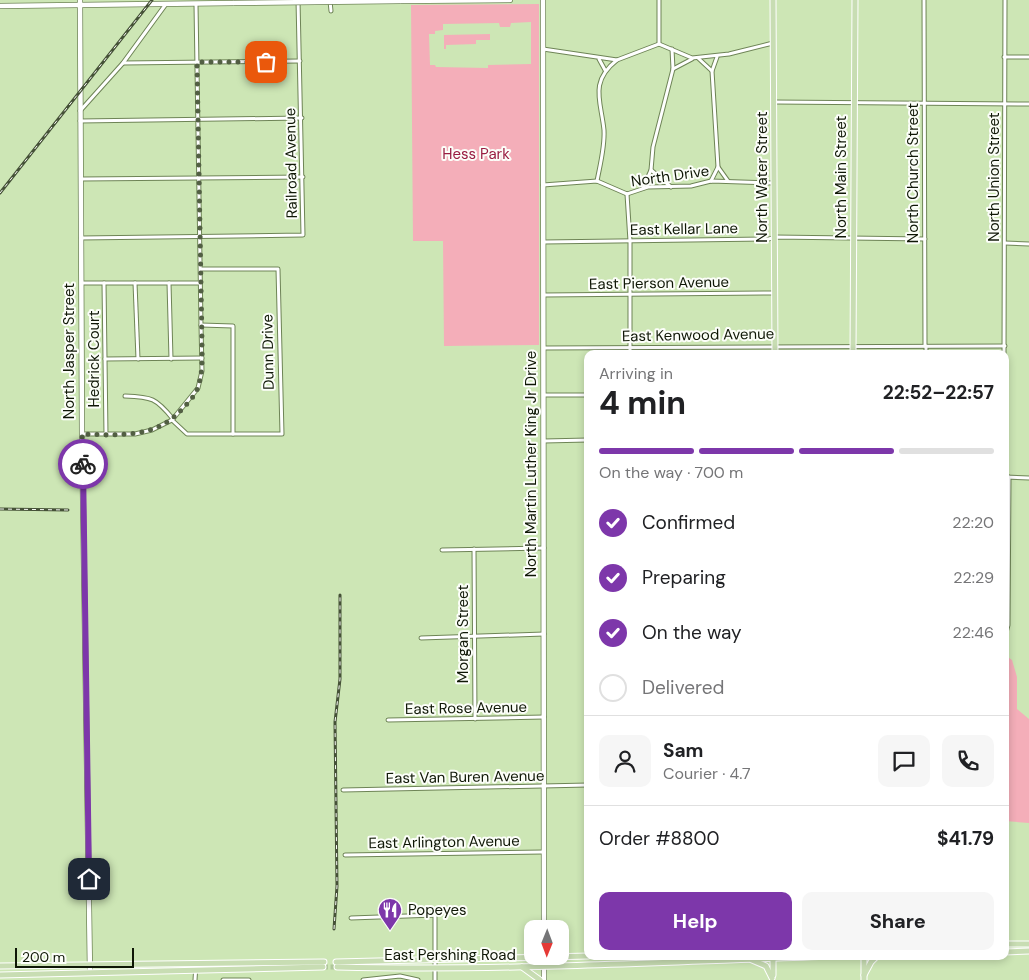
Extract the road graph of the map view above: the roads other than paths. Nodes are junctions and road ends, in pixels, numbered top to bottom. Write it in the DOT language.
graph roads {
  1 [pos="0,0"];
  2 [pos="298,0"];
  3 [pos="330,0"];
  4 [pos="463,0"];
  5 [pos="510,0"];
  6 [pos="543,0"];
  7 [pos="659,0"];
  8 [pos="773,0"];
  9 [pos="855,0"];
  10 [pos="924,0"];
  11 [pos="1005,0"];
  12 [pos="417,1"];
  13 [pos="80,2"];
  14 [pos="140,2"];
  15 [pos="166,4"];
  16 [pos="196,4"];
  17 [pos="0,6"];
  18 [pos="331,11"];
  19 [pos="774,43"];
  20 [pos="660,44"];
  21 [pos="672,48"];
  22 [pos="543,49"];
  23 [pos="718,56"];
  24 [pos="1004,57"];
  25 [pos="1029,57"];
  26 [pos="692,58"];
  27 [pos="697,58"];
  28 [pos="599,59"];
  29 [pos="617,60"];
  30 [pos="300,61"];
  31 [pos="197,62"];
  32 [pos="123,63"];
  33 [pos="673,69"];
  34 [pos="605,70"];
  35 [pos="712,72"];
  36 [pos="774,102"];
  37 [pos="854,103"];
  38 [pos="925,104"];
  39 [pos="1005,104"];
  40 [pos="1029,104"];
  41 [pos="79,112"];
  42 [pos="302,118"];
  43 [pos="198,120"];
  44 [pos="80,121"];
  45 [pos="718,167"];
  46 [pos="651,170"];
  47 [pos="303,176"];
  48 [pos="199,178"];
  49 [pos="80,179"];
  50 [pos="711,180"];
  51 [pos="597,181"];
  52 [pos="728,181"];
  53 [pos="773,183"];
  54 [pos="543,184"];
  55 [pos="671,187"];
  56 [pos="643,188"];
  57 [pos="627,194"];
  58 [pos="200,237"];
  59 [pos="775,237"];
  60 [pos="81,238"];
  61 [pos="854,238"];
  62 [pos="925,239"];
  63 [pos="630,241"];
  64 [pos="544,242"];
  65 [pos="1005,243"];
  66 [pos="1029,244"];
  67 [pos="201,269"];
  68 [pos="82,283"];
  69 [pos="104,283"];
  70 [pos="135,283"];
  71 [pos="169,283"];
  72 [pos="200,283"];
  73 [pos="775,293"];
  74 [pos="631,294"];
  75 [pos="544,295"];
  76 [pos="201,325"];
  77 [pos="775,345"];
  78 [pos="853,345"];
  79 [pos="925,346"];
  80 [pos="1005,346"];
  81 [pos="544,348"];
  82 [pos="631,348"];
  83 [pos="775,350"];
  84 [pos="853,350"];
  85 [pos="926,350"];
  86 [pos="1004,350"];
  87 [pos="202,358"];
  88 [pos="104,359"];
  89 [pos="138,359"];
  90 [pos="172,359"];
  91 [pos="544,395"];
  92 [pos="584,395"];
  93 [pos="125,396"];
  94 [pos="173,420"];
  95 [pos="82,434"];
  96 [pos="233,434"];
  97 [pos="106,435"];
  98 [pos="584,440"];
  99 [pos="544,441"];
  100 [pos="1009,477"];
  101 [pos="1029,478"];
  102 [pos="544,548"];
  103 [pos="474,549"];
  104 [pos="442,550"];
  105 [pos="544,634"];
  106 [pos="474,636"];
  107 [pos="420,638"];
  108 [pos="544,717"];
  109 [pos="475,719"];
  110 [pos="388,720"];
  111 [pos="584,785"];
  112 [pos="543,786"];
  113 [pos="343,790"];
  114 [pos="543,852"];
  115 [pos="345,855"];
  116 [pos="351,918"];
  117 [pos="544,920"];
  118 [pos="1009,944"];
  119 [pos="1029,944"];
  120 [pos="1009,952"];
  121 [pos="1029,952"];
  122 [pos="569,955"];
  123 [pos="584,956"];
  124 [pos="524,957"];
  125 [pos="720,960"];
  126 [pos="751,960"];
  127 [pos="773,960"];
  128 [pos="864,960"];
  129 [pos="873,960"];
  130 [pos="435,961"];
  131 [pos="196,964"];
  132 [pos="90,965"];
  133 [pos="0,966"];
  134 [pos="544,966"];
  135 [pos="522,967"];
  136 [pos="435,968"];
  137 [pos="196,971"];
  138 [pos="90,973"];
  139 [pos="0,975"];
  140 [pos="864,978"];
  141 [pos="772,979"];
  142 [pos="195,980"];
  143 [pos="224,980"];
  144 [pos="249,980"];
  145 [pos="363,980"];
  146 [pos="418,980"];
  147 [pos="435,980"];
  148 [pos="540,980"];
  149 [pos="544,980"];
  1 -- 17 [label="street"];
  2 -- 30 [label="street, Railroad Avenue"];
  3 -- 18 [label="street"];
  4 -- 5 [label="street"];
  4 -- 12 [label="street"];
  6 -- 22 [label="street, North Martin Luther King Jr Drive"];
  7 -- 20 [label="street"];
  8 -- 19 [label="main road, North Water Street"];
  9 -- 37 [label="main road, North Main Street"];
  10 -- 38 [label="street, North Church Street"];
  11 -- 24 [label="street, North Union Street"];
  12 -- 16 [label="street, bridge"];
  13 -- 14 [label="street"];
  13 -- 17 [label="street"];
  13 -- 41 [label="street, North Jasper Street"];
  14 -- 15 [label="street"];
  15 -- 16 [label="street"];
  15 -- 32 [label="street"];
  16 -- 31 [label="street"];
  19 -- 23 [label="street"];
  19 -- 36 [label="main road, North Water Street"];
  20 -- 21 [label="street"];
  20 -- 29 [label="street"];
  21 -- 26 [label="street"];
  21 -- 33 [label="street"];
  22 -- 28 [label="street"];
  22 -- 54 [label="street, North Martin Luther King Jr Drive"];
  23 -- 27 [label="street"];
  23 -- 35 [label="street"];
  24 -- 25 [label="street"];
  24 -- 39 [label="street, North Union Street"];
  26 -- 27 [label="street"];
  26 -- 33 [label="street"];
  27 -- 35 [label="street"];
  28 -- 29 [label="street"];
  28 -- 34 [label="street"];
  29 -- 34 [label="street"];
  30 -- 31 [label="street"];
  30 -- 42 [label="street, Railroad Avenue"];
  31 -- 32 [label="street"];
  31 -- 43 [label="street"];
  32 -- 41 [label="street"];
  33 -- 46 [label="street"];
  34 -- 51 [label="street"];
  35 -- 45 [label="street"];
  36 -- 37 [label="street"];
  36 -- 53 [label="main road, North Water Street"];
  37 -- 38 [label="street"];
  37 -- 61 [label="main road, North Main Street"];
  38 -- 39 [label="street"];
  38 -- 62 [label="street, North Church Street"];
  39 -- 40 [label="street"];
  39 -- 65 [label="street, North Union Street"];
  41 -- 44 [label="street, North Jasper Street"];
  42 -- 43 [label="street"];
  42 -- 47 [label="street, Railroad Avenue"];
  43 -- 44 [label="street"];
  43 -- 48 [label="street"];
  44 -- 49 [label="street, North Jasper Street"];
  45 -- 50 [label="street"];
  45 -- 52 [label="street"];
  46 -- 55 [label="street"];
  46 -- 56 [label="street"];
  47 -- 48 [label="street"];
  47 -- 58 [label="street, Railroad Avenue"];
  48 -- 49 [label="street"];
  48 -- 58 [label="street"];
  49 -- 60 [label="street, North Jasper Street"];
  50 -- 52 [label="street, North Drive"];
  50 -- 55 [label="street, North Drive"];
  51 -- 54 [label="street, North Drive"];
  51 -- 57 [label="street, North Drive"];
  52 -- 53 [label="street, North Drive"];
  53 -- 59 [label="main road, North Water Street"];
  54 -- 64 [label="street, North Martin Luther King Jr Drive"];
  55 -- 56 [label="street, North Drive"];
  56 -- 57 [label="street, North Drive"];
  57 -- 63 [label="street"];
  58 -- 60 [label="street"];
  58 -- 67 [label="street"];
  59 -- 61 [label="street, East Kellar Lane"];
  59 -- 63 [label="street, East Kellar Lane"];
  59 -- 73 [label="main road, North Water Street"];
  60 -- 68 [label="street, North Jasper Street"];
  61 -- 62 [label="street, East Kellar Lane"];
  61 -- 78 [label="main road, North Main Street"];
  62 -- 79 [label="street, North Church Street"];
  63 -- 64 [label="street, East Kellar Lane"];
  63 -- 74 [label="street"];
  64 -- 75 [label="street, North Martin Luther King Jr Drive"];
  65 -- 66 [label="street"];
  65 -- 80 [label="street, North Union Street"];
  67 -- 72 [label="street"];
  67 -- 96 [label="street, Dunn Drive"];
  68 -- 69 [label="street"];
  68 -- 95 [label="street, North Jasper Street"];
  69 -- 70 [label="street"];
  69 -- 88 [label="street, Hedrick Court"];
  70 -- 71 [label="street"];
  70 -- 89 [label="street"];
  71 -- 72 [label="street"];
  71 -- 90 [label="street"];
  72 -- 76 [label="street"];
  73 -- 74 [label="street, East Pierson Avenue"];
  73 -- 77 [label="main road, North Water Street"];
  74 -- 75 [label="street, East Pierson Avenue"];
  74 -- 82 [label="street"];
  75 -- 81 [label="street, North Martin Luther King Jr Drive"];
  76 -- 87 [label="street"];
  76 -- 96 [label="street"];
  77 -- 78 [label="street, East Kenwood Avenue"];
  77 -- 82 [label="street, East Kenwood Avenue"];
  77 -- 83 [label="main road, North Water Street"];
  78 -- 79 [label="street, East Kenwood Avenue"];
  78 -- 84 [label="main road, North Main Street"];
  79 -- 80 [label="street, East Kenwood Avenue"];
  79 -- 85 [label="street, North Church Street"];
  80 -- 86 [label="street, North Union Street"];
  81 -- 82 [label="street, East Kenwood Avenue"];
  81 -- 91 [label="street, North Martin Luther King Jr Drive"];
  87 -- 90 [label="street"];
  87 -- 94 [label="street"];
  88 -- 89 [label="street"];
  88 -- 97 [label="street, Hedrick Court"];
  89 -- 90 [label="street"];
  91 -- 92 [label="street"];
  91 -- 99 [label="street, North Martin Luther King Jr Drive"];
  93 -- 94 [label="street"];
  94 -- 96 [label="street"];
  94 -- 97 [label="street"];
  95 -- 97 [label="street"];
  95 -- 132 [label="street, North Jasper Street"];
  98 -- 99 [label="street"];
  99 -- 102 [label="street, North Martin Luther King Jr Drive"];
  100 -- 101 [label="street"];
  102 -- 103 [label="street"];
  102 -- 105 [label="street, North Martin Luther King Jr Drive"];
  103 -- 104 [label="street"];
  103 -- 106 [label="street, Morgan Street"];
  105 -- 106 [label="street"];
  105 -- 108 [label="street, North Martin Luther King Jr Drive"];
  106 -- 107 [label="street"];
  106 -- 109 [label="street, Morgan Street"];
  108 -- 109 [label="street, East Rose Avenue"];
  108 -- 112 [label="street, North Martin Luther King Jr Drive"];
  109 -- 110 [label="street, East Rose Avenue"];
  111 -- 112 [label="street, East Van Buren Avenue"];
  112 -- 113 [label="street, East Van Buren Avenue"];
  112 -- 114 [label="street, North Martin Luther King Jr Drive"];
  114 -- 115 [label="street, East Arlington Avenue"];
  114 -- 117 [label="street, North Martin Luther King Jr Drive"];
  116 -- 130 [label="street"];
  118 -- 119 [label="main road"];
  120 -- 121 [label="main road"];
  122 -- 123 [label="main road"];
  124 -- 130 [label="main road"];
  125 -- 134 [label="main road, East Pershing Road"];
  126 -- 141 [label="main road"];
  127 -- 141 [label="main road"];
  128 -- 140 [label="main road"];
  129 -- 140 [label="main road"];
  130 -- 136 [label="street"];
  130 -- 136 [label="main road, East Pershing Road"];
  131 -- 132 [label="main road"];
  131 -- 137 [label="street"];
  131 -- 137 [label="main road"];
  132 -- 133 [label="main road"];
  132 -- 138 [label="street, North Jasper Street"];
  134 -- 135 [label="main road, East Pershing Road"];
  134 -- 149 [label="street"];
  135 -- 136 [label="main road, East Pershing Road"];
  135 -- 148 [label="main road"];
  136 -- 147 [label="street"];
  137 -- 138 [label="main road"];
  137 -- 142 [label="street"];
  138 -- 139 [label="main road"];
  143 -- 144 [label="street"];
  145 -- 146 [label="street"];
}
